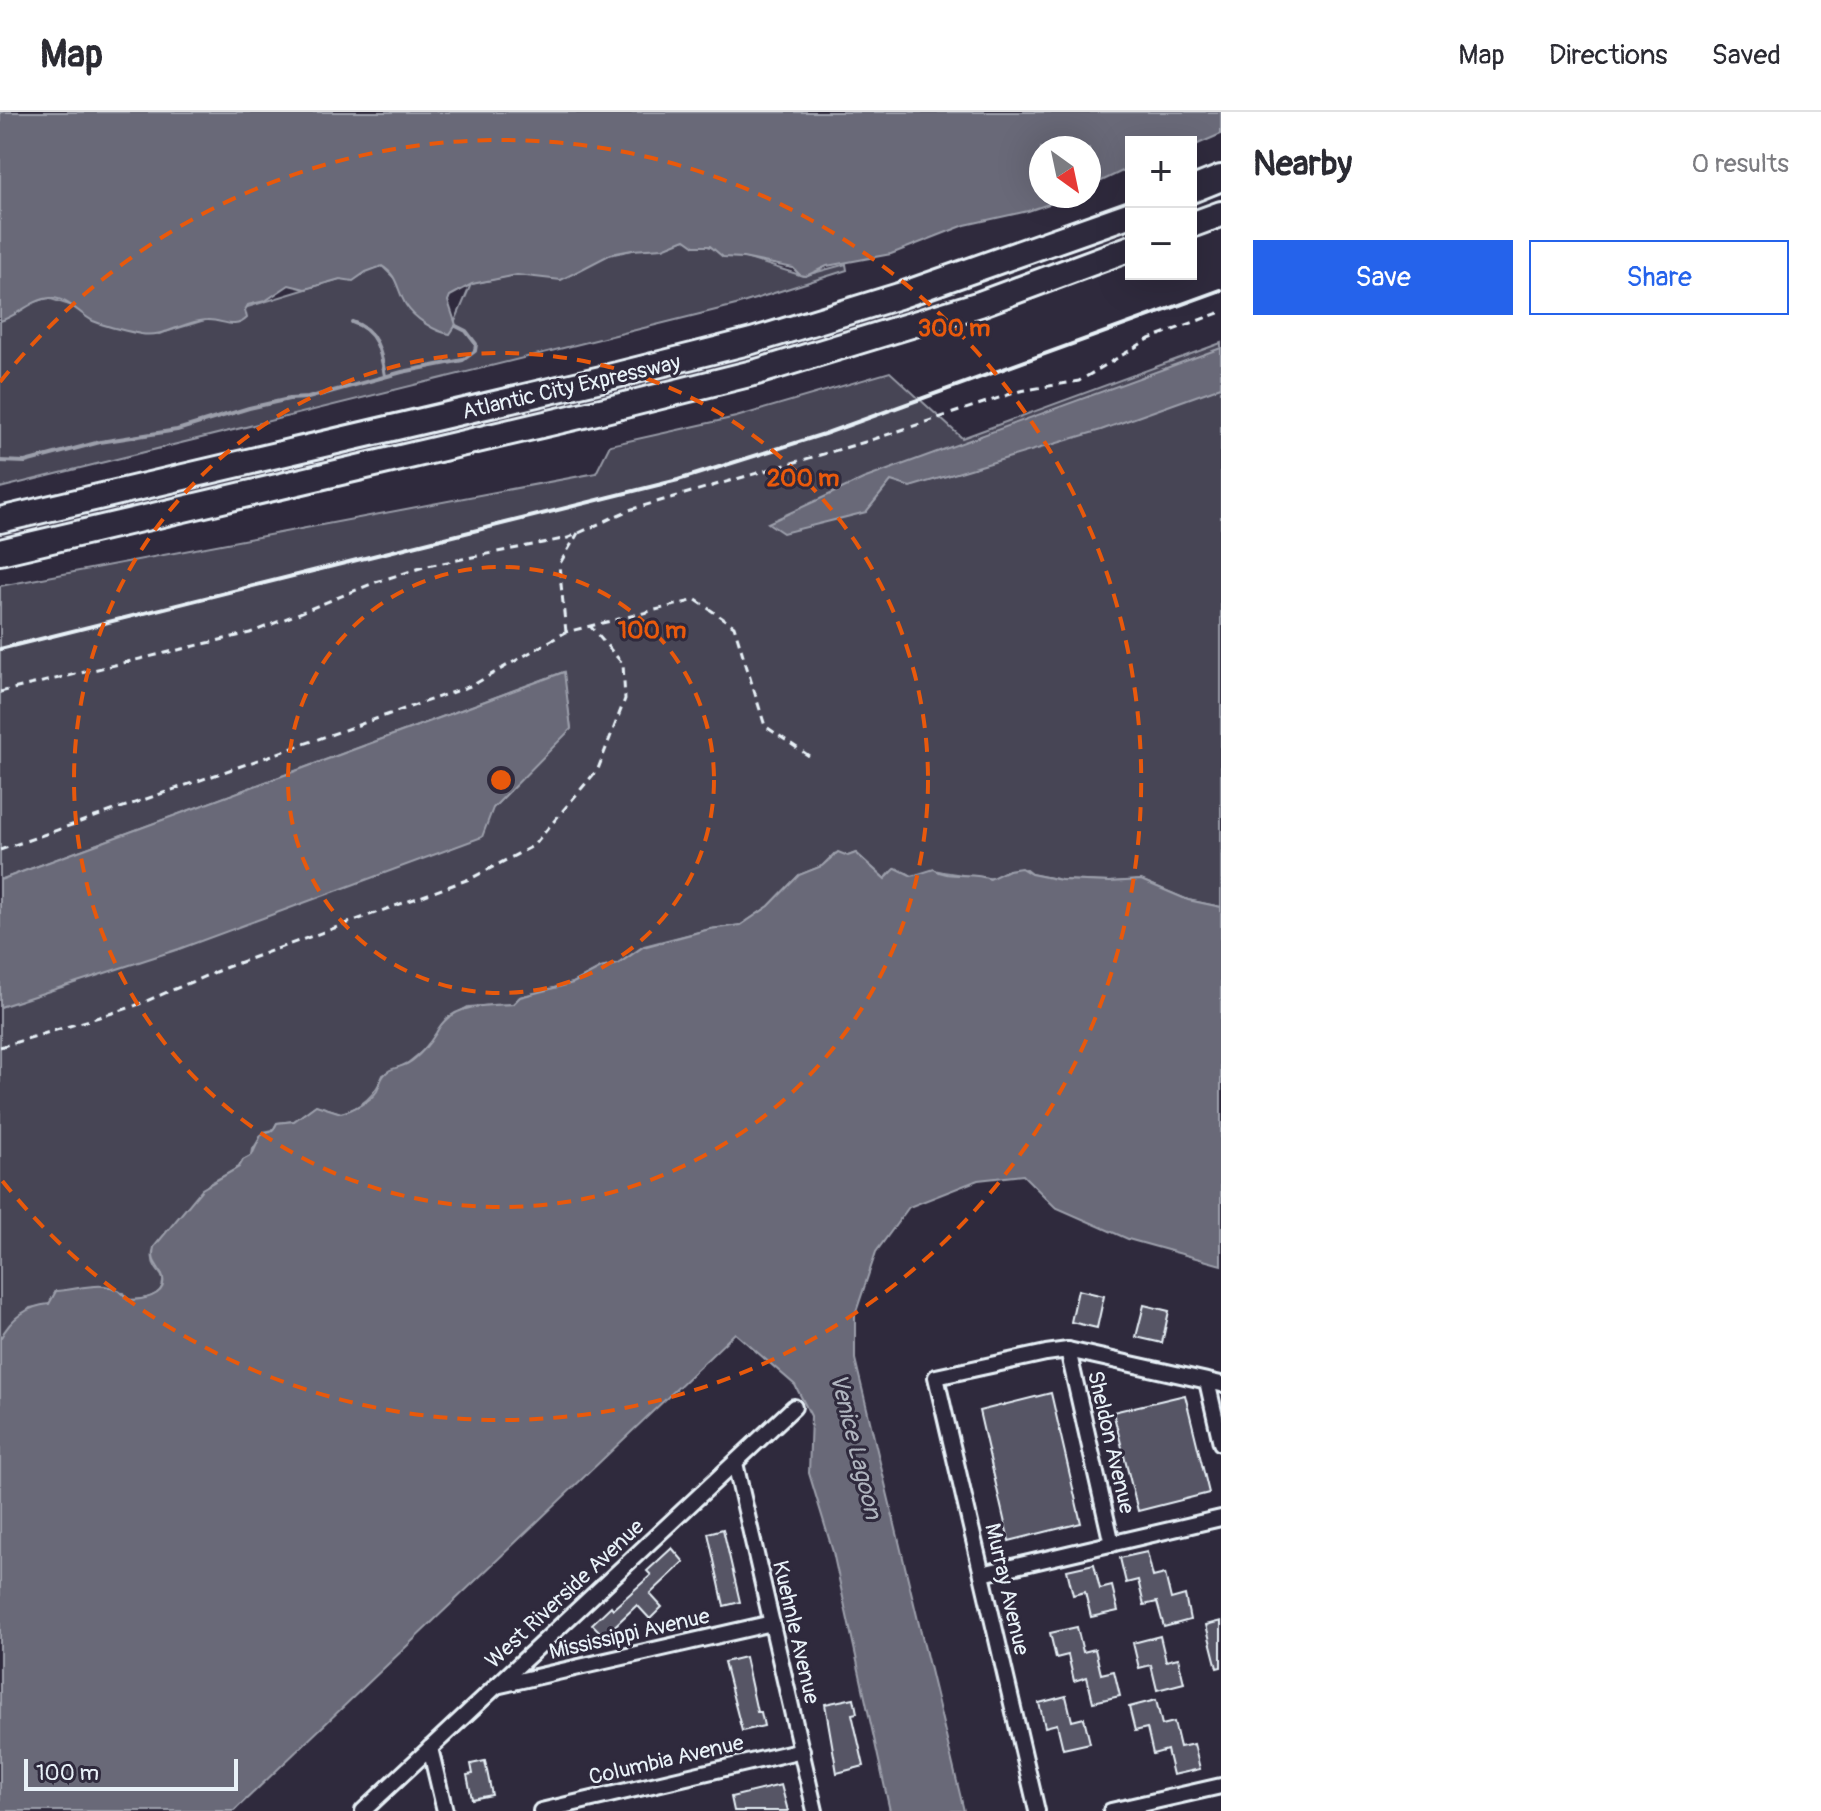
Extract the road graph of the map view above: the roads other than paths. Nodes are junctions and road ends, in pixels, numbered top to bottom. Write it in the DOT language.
graph roads {
  1 [pos="1221,178"];
  2 [pos="1197,188"];
  3 [pos="1221,214"];
  4 [pos="1125,216"];
  5 [pos="1197,223"];
  6 [pos="1125,250"];
  7 [pos="0,520"];
  8 [pos="0,552"];
  9 [pos="1068,1350"];
  10 [pos="1214,1382"];
  11 [pos="794,1407"];
  12 [pos="1221,1443"];
  13 [pos="735,1463"];
  14 [pos="1221,1518"];
  15 [pos="1112,1544"];
  16 [pos="982,1574"];
  17 [pos="772,1623"];
  18 [pos="495,1687"];
  19 [pos="430,1748"];
  20 [pos="802,1750"];
  21 [pos="1221,1786"];
  22 [pos="363,1811"];
  23 [pos="445,1811"];
  24 [pos="541,1811"];
  25 [pos="815,1811"];
  26 [pos="1037,1811"];
  27 [pos="1111,1811"];
  1 -- 2 [label="highway"];
  3 -- 5 [label="highway"];
  4 -- 7 [label="highway, Atlantic City Expressway"];
  6 -- 8 [label="highway, Atlantic City Expressway"];
  9 -- 10 [label="street"];
  9 -- 15 [label="street, Sheldon Avenue"];
  9 -- 16 [label="street, Murray Avenue"];
  10 -- 12 [label="street"];
  11 -- 13 [label="street, West Riverside Avenue"];
  13 -- 17 [label="street, Kuehnle Avenue"];
  13 -- 18 [label="street, West Riverside Avenue"];
  14 -- 15 [label="street"];
  15 -- 16 [label="street"];
  16 -- 26 [label="street, Murray Avenue"];
  17 -- 18 [label="street, Mississippi Avenue"];
  17 -- 20 [label="street, Kuehnle Avenue"];
  18 -- 19 [label="street, West Riverside Avenue"];
  19 -- 22 [label="street, West Riverside Avenue"];
  19 -- 23 [label="street"];
  20 -- 24 [label="street, Columbia Avenue"];
  20 -- 25 [label="street, Kuehnle Avenue"];
  21 -- 27 [label="street"];
}
